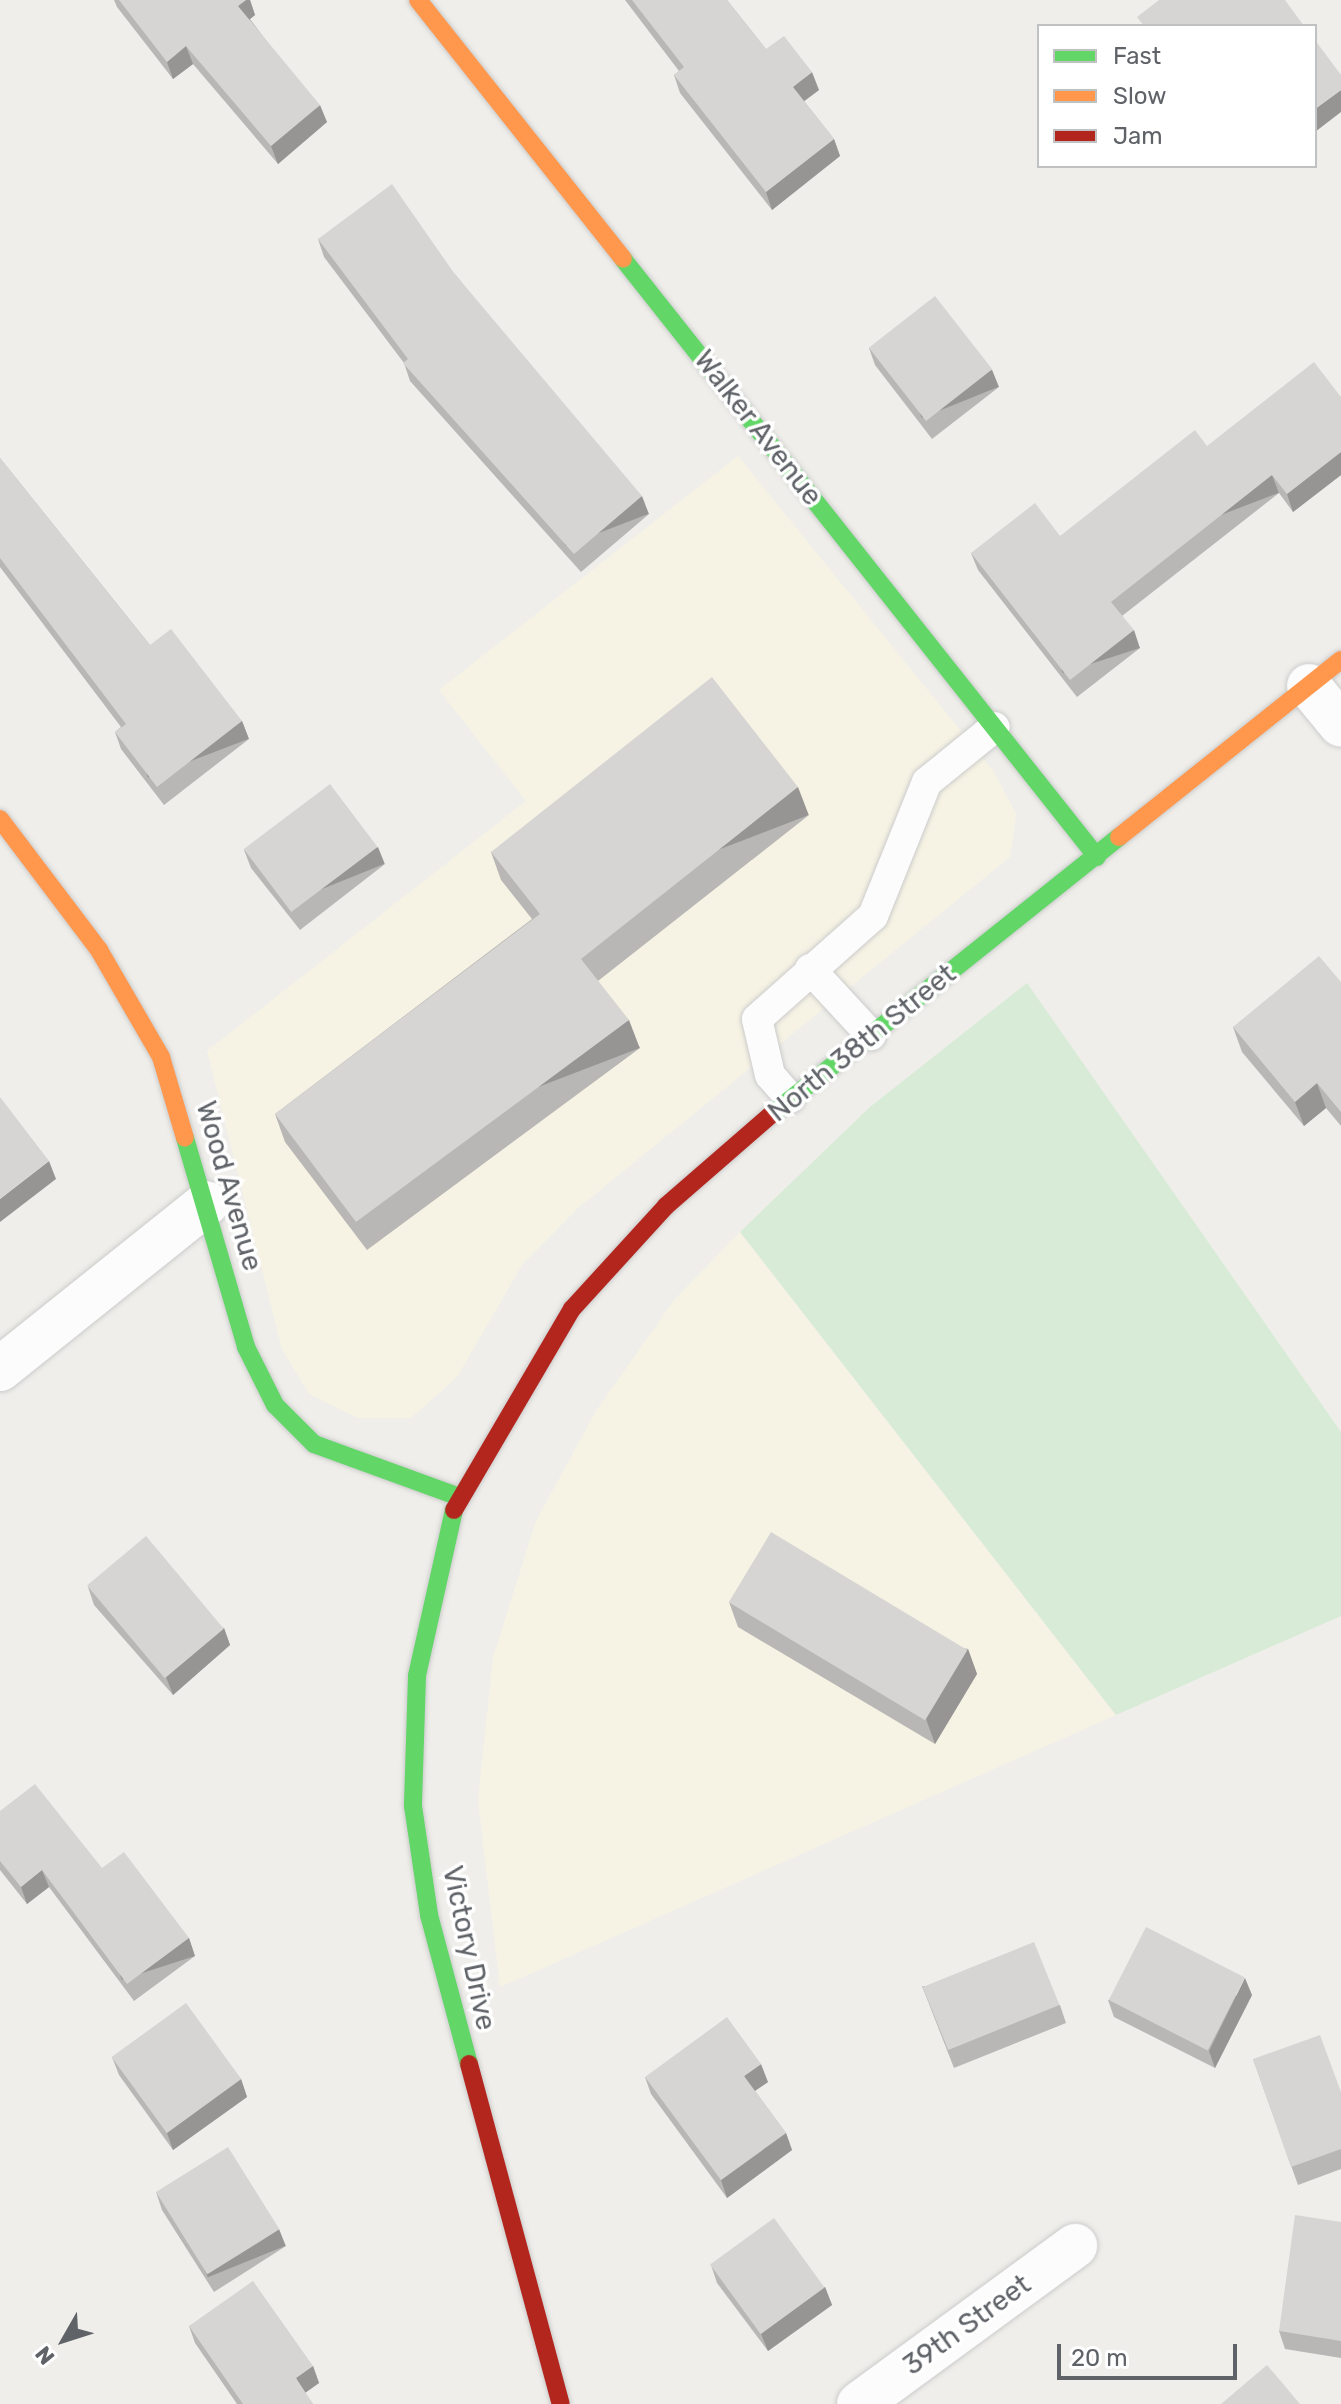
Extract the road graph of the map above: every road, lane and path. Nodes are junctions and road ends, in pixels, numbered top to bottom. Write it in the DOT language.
graph roads {
  1 [pos="418,0"];
  2 [pos="1325,673"];
  3 [pos="1341,725"];
  4 [pos="995,727"];
  5 [pos="0,819"];
  6 [pos="1097,857"];
  7 [pos="810,969"];
  8 [pos="871,1035"];
  9 [pos="790,1098"];
  10 [pos="207,1203"];
  11 [pos="0,1369"];
  12 [pos="457,1496"];
  13 [pos="1075,2246"];
  14 [pos="561,2404"];
  15 [pos="859,2404"];
  1 -- 4 [label="main road, Walker Avenue"];
  2 -- 3 [label="street"];
  2 -- 6 [label="main road, North 38th Street"];
  4 -- 6 [label="main road, Walker Avenue"];
  4 -- 7 [label="lane"];
  5 -- 10 [label="main road, Wood Avenue"];
  6 -- 8 [label="main road, North 38th Street"];
  7 -- 8 [label="lane"];
  7 -- 9 [label="lane"];
  8 -- 9 [label="main road, North 38th Street"];
  9 -- 12 [label="main road, North 38th Street"];
  10 -- 11 [label="street"];
  10 -- 12 [label="main road, Wood Avenue"];
  12 -- 14 [label="main road, Victory Drive"];
  13 -- 15 [label="street, 39th Street"];
}
